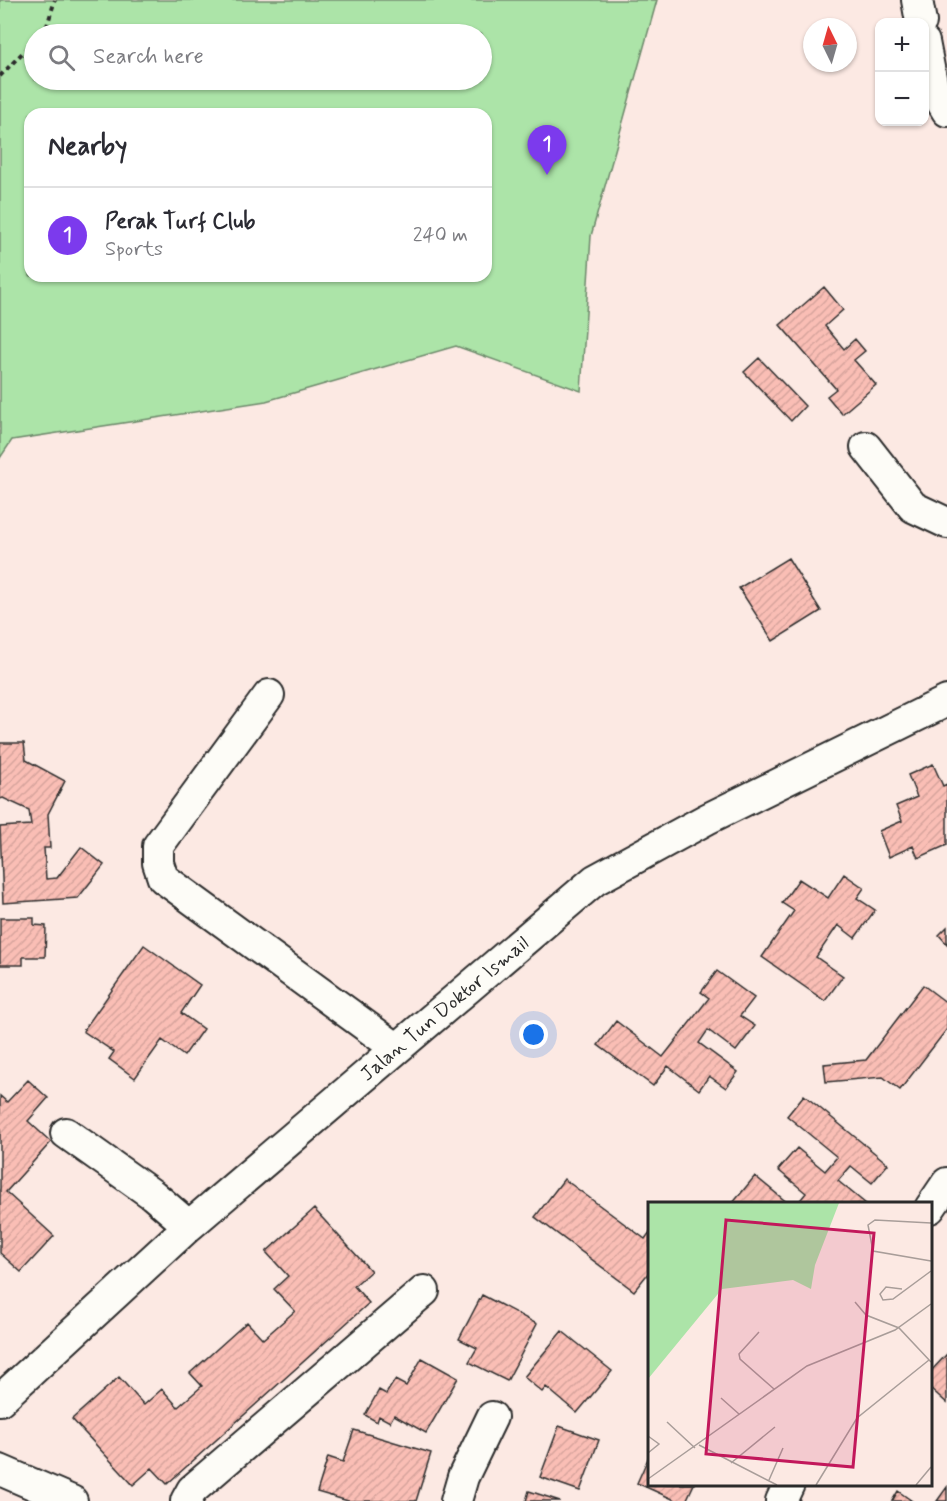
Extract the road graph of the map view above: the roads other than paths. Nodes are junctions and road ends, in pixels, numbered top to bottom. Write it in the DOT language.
graph roads {
  1 [pos="917,0"];
  2 [pos="920,18"];
  3 [pos="929,68"];
  4 [pos="947,111"];
  5 [pos="866,447"];
  6 [pos="947,523"];
  7 [pos="269,695"];
  8 [pos="947,701"];
  9 [pos="396,1048"];
  10 [pos="66,1133"];
  11 [pos="947,1183"];
  12 [pos="932,1205"];
  13 [pos="189,1226"];
  14 [pos="424,1291"];
  15 [pos="0,1400"];
  16 [pos="492,1417"];
  17 [pos="0,1470"];
  18 [pos="788,1486"];
  19 [pos="72,1501"];
  20 [pos="186,1501"];
  21 [pos="456,1501"];
  22 [pos="781,1501"];
  1 -- 2 [label="street"];
  3 -- 4 [label="street"];
  5 -- 6 [label="street"];
  7 -- 9 [label="street"];
  8 -- 9 [label="street, Jalan Tun Doktor Ismail"];
  9 -- 13 [label="street, Jalan Tun Doktor Ismail"];
  10 -- 13 [label="street"];
  11 -- 12 [label="street"];
  13 -- 15 [label="street, Jalan Tun Doktor Ismail"];
  14 -- 20 [label="street"];
  16 -- 21 [label="street"];
  17 -- 19 [label="street"];
  18 -- 22 [label="street"];
}
